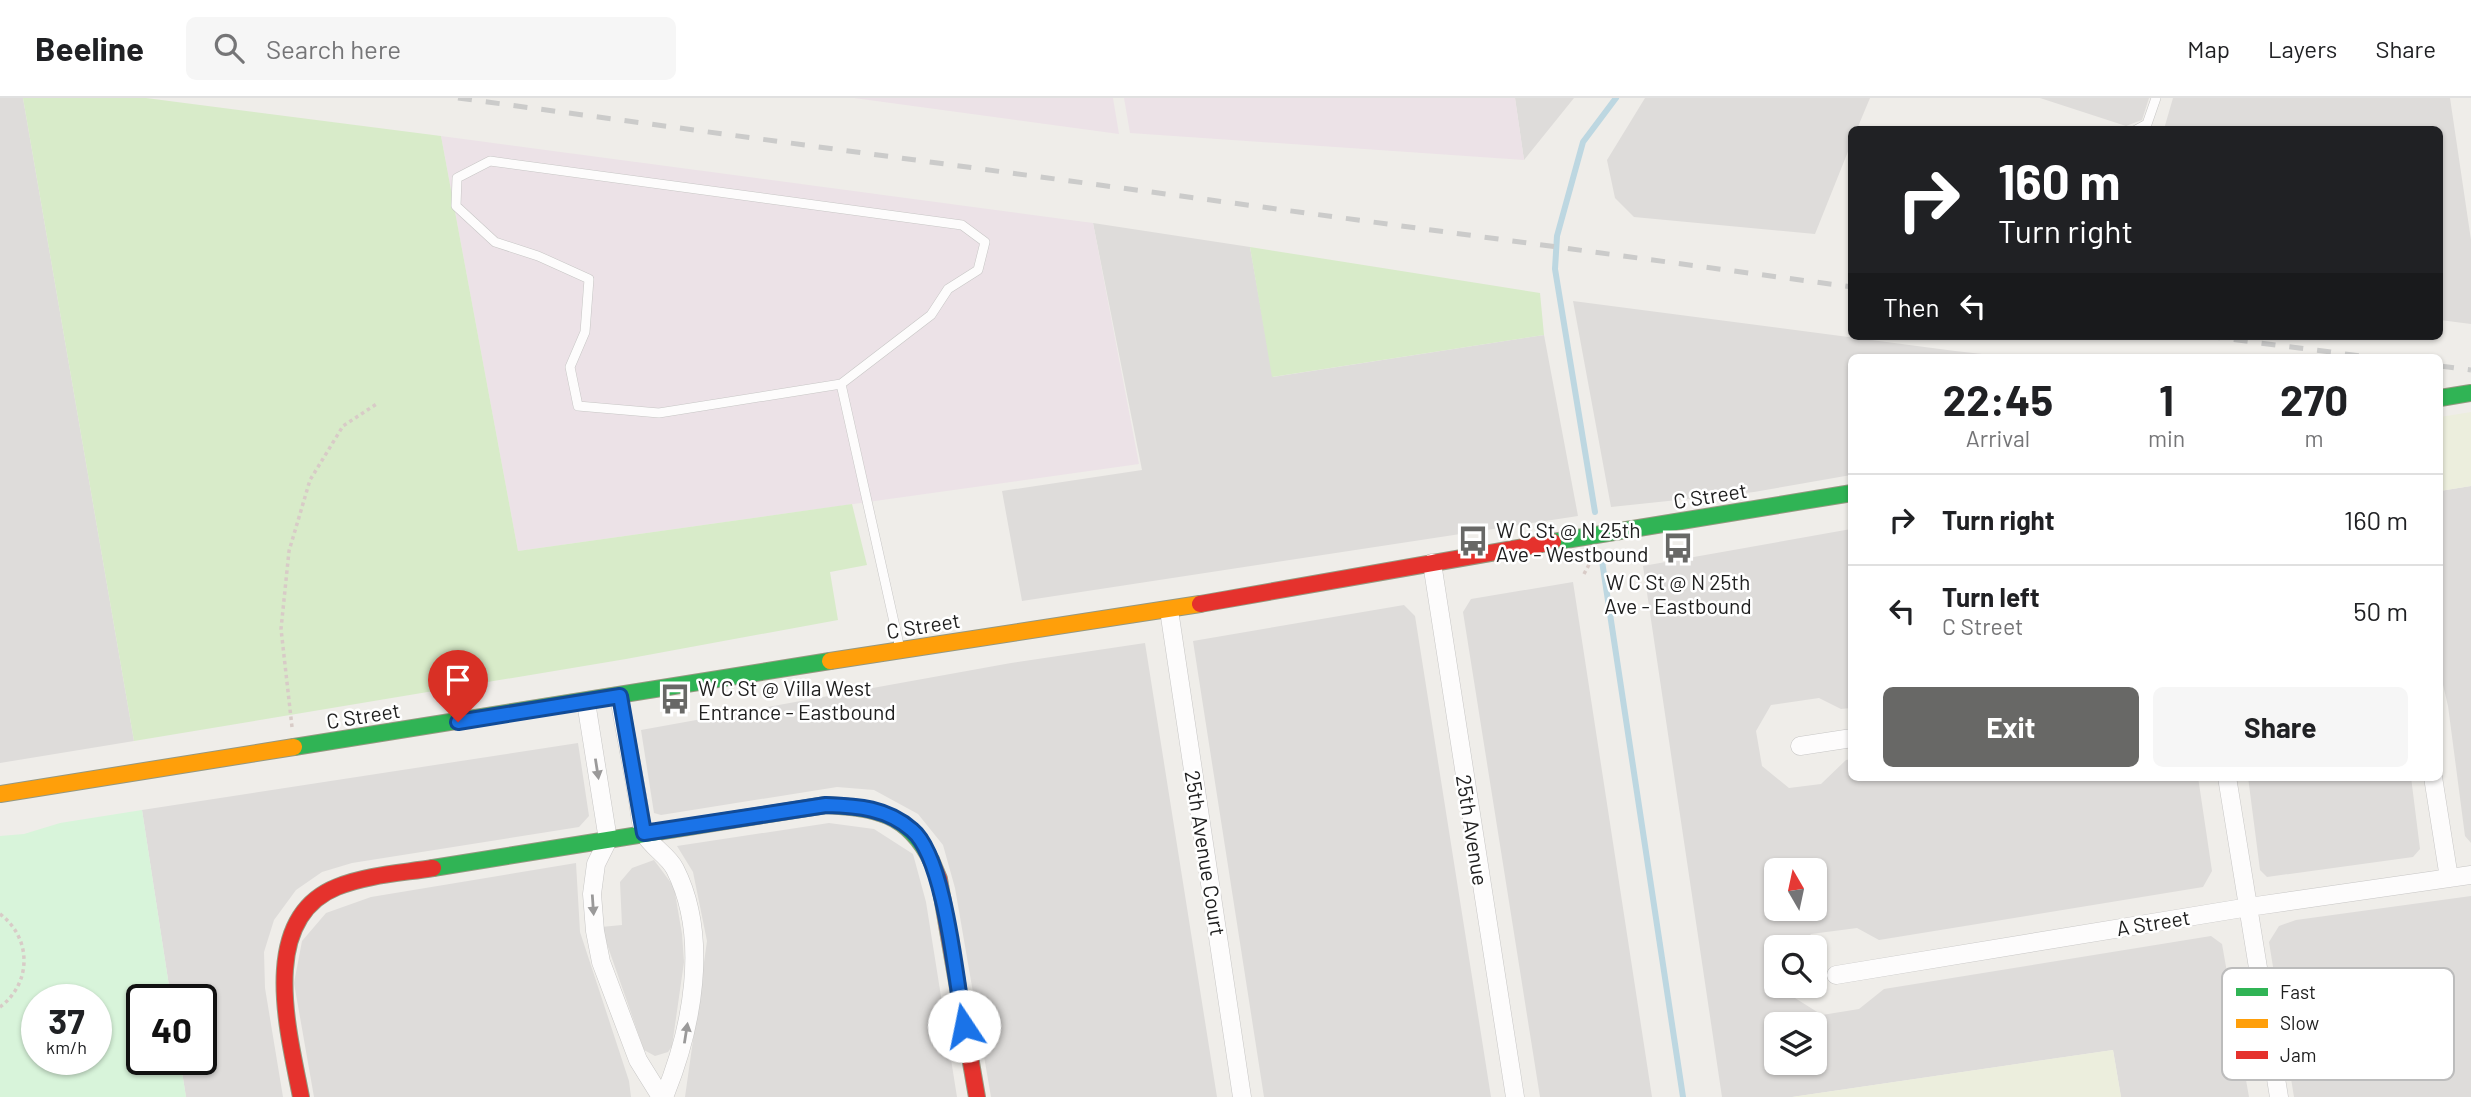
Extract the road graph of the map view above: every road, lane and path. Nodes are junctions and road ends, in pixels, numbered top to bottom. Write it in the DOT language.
graph roads {
  1 [pos="2156,98"];
  2 [pos="2143,126"];
  3 [pos="841,384"];
  4 [pos="2471,393"];
  5 [pos="2443,398"];
  6 [pos="378,403"];
  7 [pos="1848,494"];
  8 [pos="1595,555"];
  9 [pos="1432,563"];
  10 [pos="1584,574"];
  11 [pos="1169,610"];
  12 [pos="900,650"];
  13 [pos="620,696"];
  14 [pos="586,702"];
  15 [pos="1848,739"];
  16 [pos="1800,746"];
  17 [pos="295,747"];
  18 [pos="2228,781"];
  19 [pos="2434,781"];
  20 [pos="0,794"];
  21 [pos="644,833"];
  22 [pos="608,840"];
  23 [pos="2471,875"];
  24 [pos="2449,878"];
  25 [pos="2249,907"];
  26 [pos="0,914"];
  27 [pos="2259,968"];
  28 [pos="1836,975"];
  29 [pos="0,1007"];
  30 [pos="301,1097"];
  31 [pos="663,1097"];
  32 [pos="976,1097"];
  33 [pos="1242,1097"];
  34 [pos="1515,1097"];
  1 -- 2 [label="lane"];
  3 -- 3 [label="lane"];
  3 -- 12 [label="lane"];
  4 -- 5 [label="street"];
  6 -- 17 [label="path"];
  7 -- 9 [label="street, C Street"];
  8 -- 10 [label="path"];
  9 -- 11 [label="street, C Street"];
  9 -- 34 [label="street, 25th Avenue"];
  11 -- 12 [label="street, C Street"];
  11 -- 33 [label="street, 25th Avenue Court"];
  12 -- 13 [label="street, C Street"];
  13 -- 14 [label="street, C Street"];
  13 -- 21 [label="street"];
  14 -- 17 [label="street, C Street"];
  14 -- 22 [label="street, one-way"];
  15 -- 16 [label="street"];
  17 -- 20 [label="street, C Street"];
  18 -- 25 [label="street"];
  19 -- 24 [label="street"];
  21 -- 22 [label="street"];
  31 -- 21 [label="street, one-way"];
  21 -- 32 [label="street"];
  22 -- 30 [label="street"];
  22 -- 31 [label="street, one-way"];
  23 -- 24 [label="street, A Street"];
  24 -- 25 [label="street, A Street"];
  25 -- 27 [label="street"];
  25 -- 28 [label="street, A Street"];
  26 -- 29 [label="path"];
}
